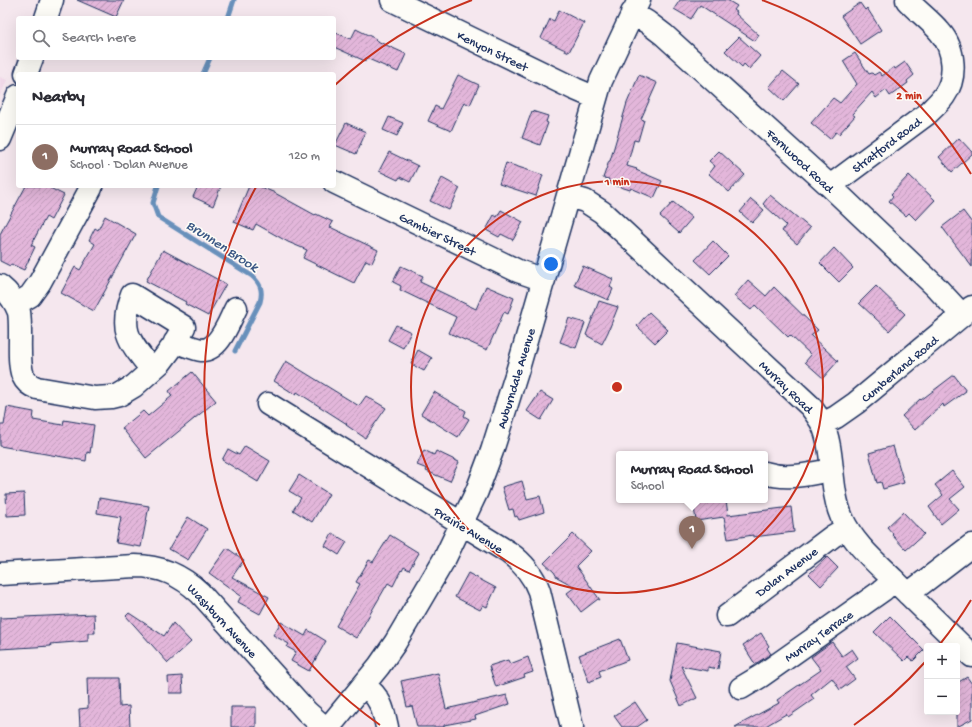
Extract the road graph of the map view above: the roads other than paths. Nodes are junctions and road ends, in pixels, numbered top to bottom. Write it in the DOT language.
graph roads {
  1 [pos="52,0"];
  2 [pos="392,0"];
  3 [pos="907,0"];
  4 [pos="635,7"];
  5 [pos="47,16"];
  6 [pos="31,60"];
  7 [pos="27,72"];
  8 [pos="596,98"];
  9 [pos="16,99"];
  10 [pos="5,115"];
  11 [pos="0,139"];
  12 [pos="336,183"];
  13 [pos="830,186"];
  14 [pos="91,188"];
  15 [pos="568,196"];
  16 [pos="544,280"];
  17 [pos="0,286"];
  18 [pos="16,304"];
  19 [pos="236,308"];
  20 [pos="967,311"];
  21 [pos="175,342"];
  22 [pos="152,370"];
  23 [pos="268,404"];
  24 [pos="822,424"];
  25 [pos="831,470"];
  26 [pos="768,473"];
  27 [pos="462,525"];
  28 [pos="847,528"];
  29 [pos="972,545"];
  30 [pos="0,574"];
  31 [pos="901,587"];
  32 [pos="727,616"];
  33 [pos="972,656"];
  34 [pos="364,685"];
  35 [pos="741,688"];
  36 [pos="324,727"];
  37 [pos="329,727"];
  38 [pos="387,727"];
  39 [pos="572,727"];
  1 -- 5 [label="street"];
  2 -- 8 [label="street, Kenyon Street"];
  3 -- 13 [label="street, Stratford Road"];
  4 -- 8 [label="street, Auburndale Avenue"];
  4 -- 13 [label="street, Fernwood Road"];
  6 -- 7 [label="street"];
  8 -- 15 [label="street, Auburndale Avenue"];
  9 -- 10 [label="street"];
  10 -- 11 [label="street"];
  12 -- 16 [label="street, Gambier Street"];
  13 -- 20 [label="street, Fernwood Road"];
  14 -- 18 [label="street"];
  15 -- 16 [label="street, Auburndale Avenue"];
  15 -- 24 [label="street, Murray Road"];
  16 -- 27 [label="street, Auburndale Avenue"];
  17 -- 18 [label="street"];
  18 -- 22 [label="street"];
  19 -- 21 [label="street"];
  20 -- 24 [label="street, Cumberland Road"];
  21 -- 22 [label="street"];
  21 -- 22 [label="street"];
  23 -- 27 [label="street, Prairie Avenue"];
  24 -- 25 [label="street, Murray Road"];
  25 -- 26 [label="street"];
  25 -- 28 [label="street, Murray Road"];
  27 -- 34 [label="street, Auburndale Avenue"];
  27 -- 39 [label="street, Prairie Avenue"];
  28 -- 31 [label="street, Murray Road"];
  28 -- 32 [label="street, Dolan Avenue"];
  29 -- 31 [label="street, Murray Terrace"];
  30 -- 36 [label="street, Washburn Avenue"];
  31 -- 33 [label="street, Murray Road"];
  31 -- 35 [label="street, Murray Terrace"];
  34 -- 37 [label="street, Auburndale Avenue"];
  34 -- 38 [label="street"];
}
